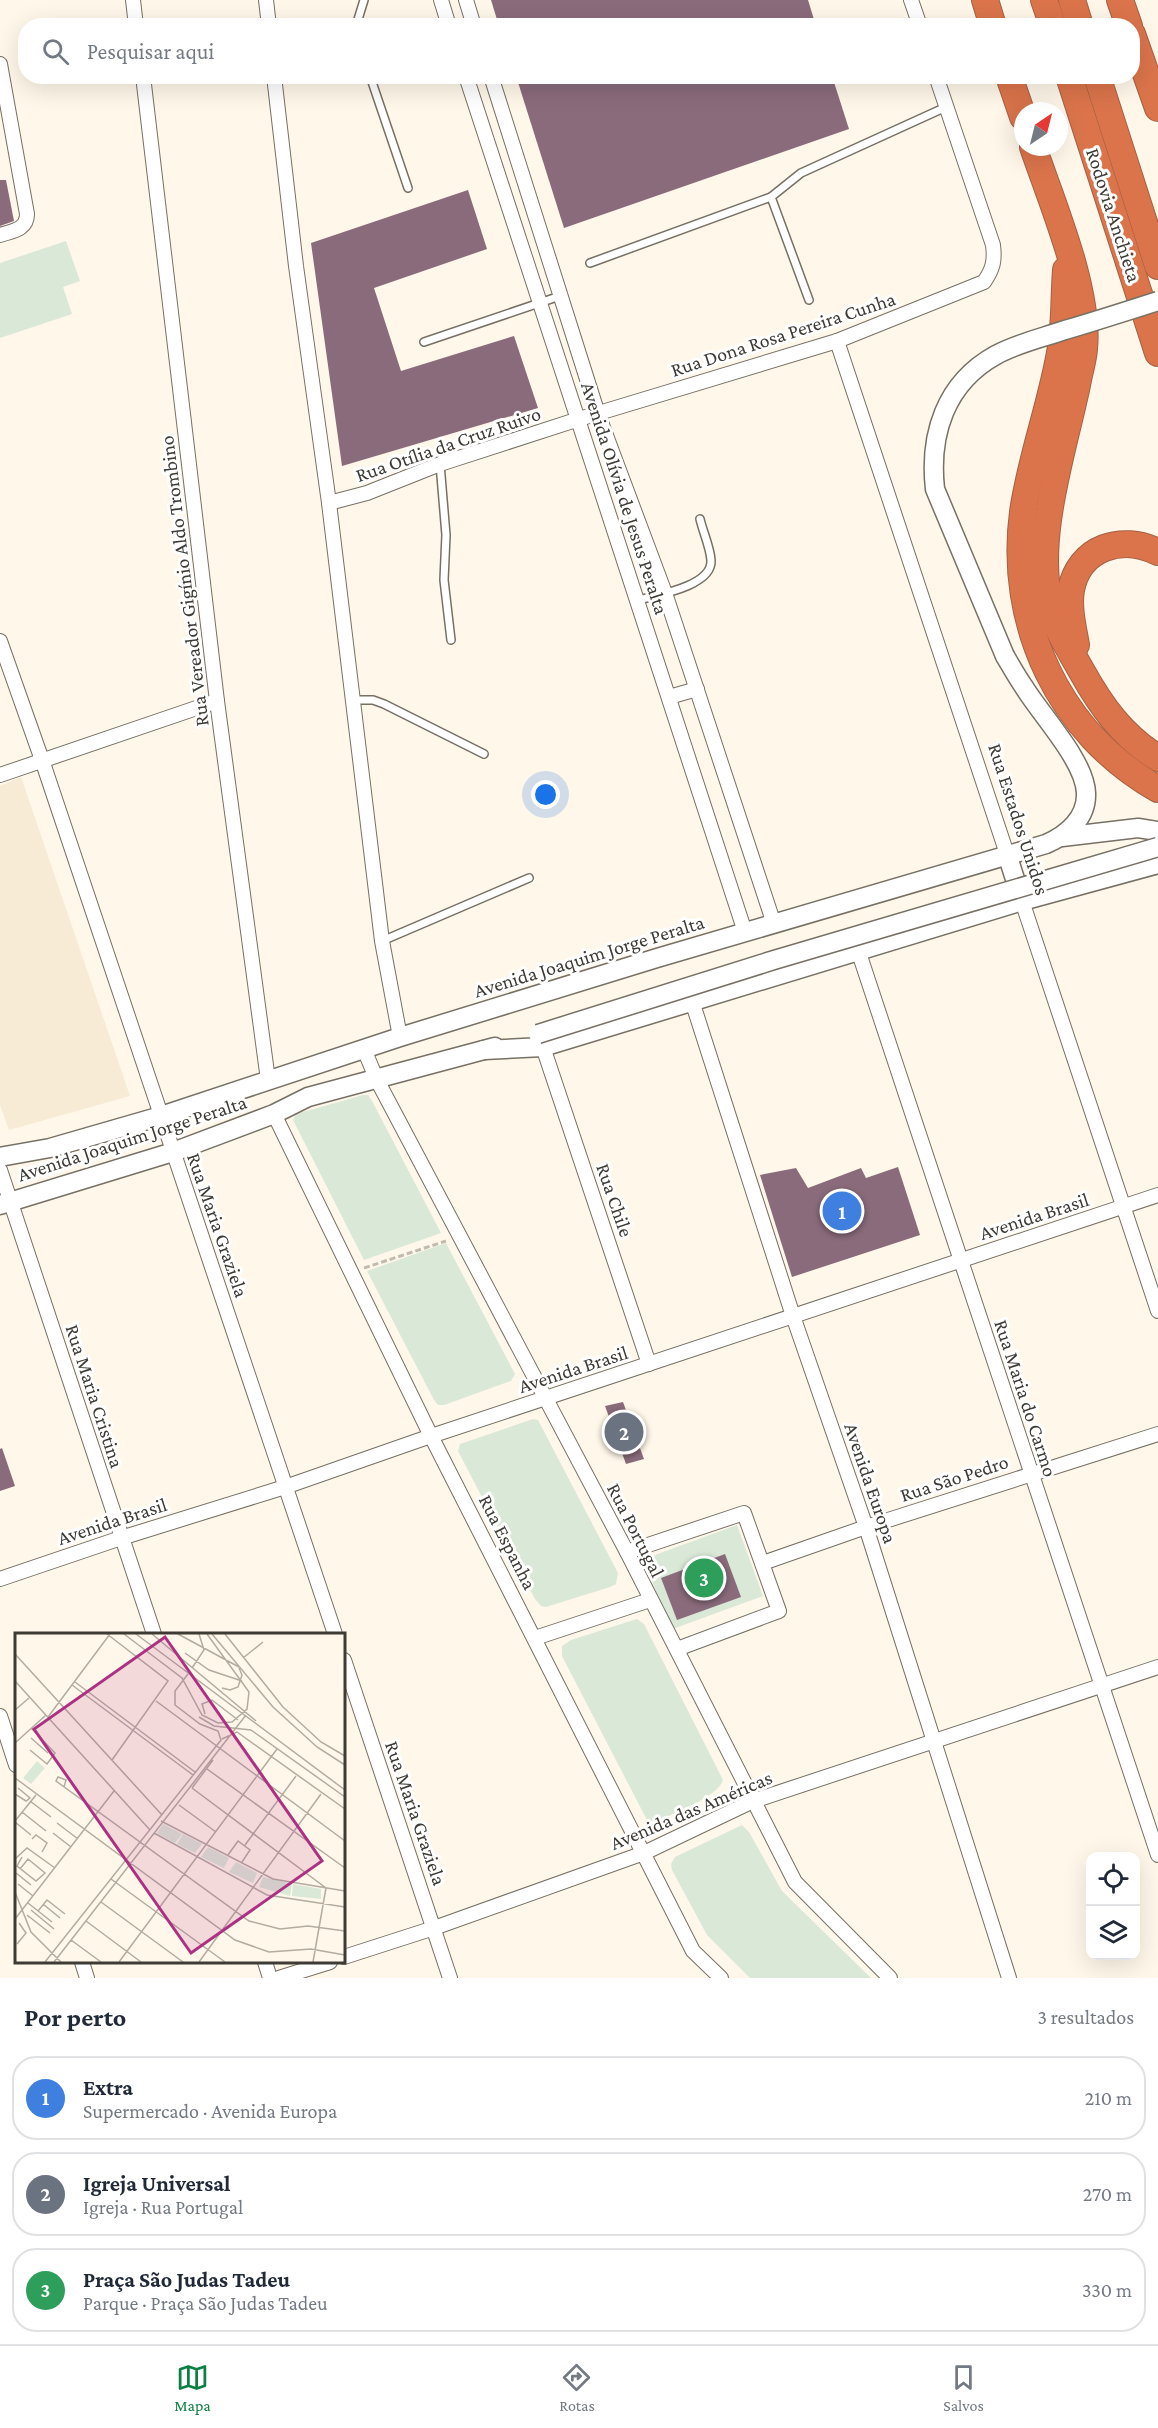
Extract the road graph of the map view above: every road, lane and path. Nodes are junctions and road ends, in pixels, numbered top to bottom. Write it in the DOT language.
graph roads {
  1 [pos="133,0"];
  2 [pos="266,0"];
  3 [pos="364,0"];
  4 [pos="441,0"];
  5 [pos="466,0"];
  6 [pos="911,0"];
  7 [pos="985,0"];
  8 [pos="1044,0"];
  9 [pos="1072,0"];
  10 [pos="1120,0"];
  11 [pos="135,18"];
  12 [pos="267,18"];
  13 [pos="358,18"];
  14 [pos="447,18"];
  15 [pos="472,18"];
  16 [pos="917,18"];
  17 [pos="991,18"];
  18 [pos="1050,18"];
  19 [pos="1078,18"];
  20 [pos="1126,18"];
  21 [pos="1140,54"];
  22 [pos="1143,61"];
  23 [pos="0,64"];
  24 [pos="144,84"];
  25 [pos="275,84"];
  26 [pos="373,84"];
  27 [pos="469,84"];
  28 [pos="493,84"];
  29 [pos="939,84"];
  30 [pos="1012,84"];
  31 [pos="1072,84"];
  32 [pos="1099,84"];
  33 [pos="1158,85"];
  34 [pos="1018,102"];
  35 [pos="946,107"];
  36 [pos="1158,108"];
  37 [pos="4,115"];
  38 [pos="1036,156"];
  39 [pos="408,188"];
  40 [pos="771,197"];
  41 [pos="0,235"];
  42 [pos="1067,246"];
  43 [pos="590,263"];
  44 [pos="1158,266"];
  45 [pos="560,296"];
  46 [pos="809,300"];
  47 [pos="1158,301"];
  48 [pos="541,303"];
  49 [pos="837,341"];
  50 [pos="424,342"];
  51 [pos="1158,353"];
  52 [pos="598,414"];
  53 [pos="579,419"];
  54 [pos="440,465"];
  55 [pos="329,503"];
  56 [pos="700,519"];
  57 [pos="1158,552"];
  58 [pos="665,593"];
  59 [pos="638,600"];
  60 [pos="451,640"];
  61 [pos="0,641"];
  62 [pos="1081,669"];
  63 [pos="697,689"];
  64 [pos="669,697"];
  65 [pos="217,700"];
  66 [pos="354,700"];
  67 [pos="484,754"];
  68 [pos="1158,758"];
  69 [pos="42,760"];
  70 [pos="0,775"];
  71 [pos="1158,789"];
  72 [pos="1158,831"];
  73 [pos="1062,837"];
  74 [pos="1158,848"];
  75 [pos="1007,854"];
  76 [pos="1158,864"];
  77 [pos="529,878"];
  78 [pos="1022,901"];
  79 [pos="774,924"];
  80 [pos="745,932"];
  81 [pos="382,941"];
  82 [pos="859,953"];
  83 [pos="692,1001"];
  84 [pos="400,1037"];
  85 [pos="541,1041"];
  86 [pos="364,1049"];
  87 [pos="376,1078"];
  88 [pos="268,1080"];
  89 [pos="274,1114"];
  90 [pos="161,1116"];
  91 [pos="173,1152"];
  92 [pos="0,1157"];
  93 [pos="0,1170"];
  94 [pos="1158,1195"];
  95 [pos="5,1203"];
  96 [pos="1124,1207"];
  97 [pos="459,1236"];
  98 [pos="961,1260"];
  99 [pos="351,1272"];
  100 [pos="1158,1311"];
  101 [pos="793,1316"];
  102 [pos="649,1364"];
  103 [pos="544,1399"];
  104 [pos="1158,1434"];
  105 [pos="431,1436"];
  106 [pos="1030,1474"];
  107 [pos="285,1487"];
  108 [pos="866,1527"];
  109 [pos="121,1538"];
  110 [pos="627,1552"];
  111 [pos="763,1563"];
  112 [pos="0,1579"];
  113 [pos="650,1600"];
  114 [pos="153,1633"];
  115 [pos="334,1633"];
  116 [pos="535,1638"];
  117 [pos="677,1649"];
  118 [pos="345,1663"];
  119 [pos="1158,1667"];
  120 [pos="1102,1685"];
  121 [pos="0,1716"];
  122 [pos="934,1742"];
  123 [pos="15,1762"];
  124 [pos="753,1801"];
  125 [pos="644,1853"];
  126 [pos="1158,1855"];
  127 [pos="434,1928"];
  128 [pos="345,1957"];
  129 [pos="82,1963"];
  130 [pos="265,1963"];
  131 [pos="327,1963"];
  132 [pos="87,1978"];
  133 [pos="270,1978"];
  134 [pos="279,1978"];
  135 [pos="450,1978"];
  136 [pos="721,1978"];
  137 [pos="890,1978"];
  138 [pos="1009,1978"];
  1 -- 11 [label="street"];
  2 -- 12 [label="street"];
  3 -- 13 [label="lane"];
  4 -- 14 [label="street"];
  5 -- 15 [label="street"];
  6 -- 16 [label="street"];
  7 -- 17 [label="highway"];
  8 -- 18 [label="highway"];
  9 -- 19 [label="highway"];
  10 -- 20 [label="highway"];
  21 -- 22 [label="highway"];
  22 -- 33 [label="highway"];
  22 -- 36 [label="highway"];
  23 -- 37 [label="street"];
  24 -- 65 [label="street, Rua Vereador Gigínio Aldo Trombino"];
  25 -- 55 [label="street"];
  26 -- 39 [label="lane"];
  27 -- 48 [label="street, Avenida Olívia de Jesus Peralta"];
  28 -- 45 [label="street, Avenida Olívia de Jesus Peralta"];
  29 -- 35 [label="street"];
  30 -- 34 [label="highway"];
  31 -- 51 [label="highway, Rodovia Anchieta"];
  32 -- 44 [label="highway, Rodovia Anchieta"];
  35 -- 40 [label="lane"];
  35 -- 49 [label="street, Rua Dona Rosa Pereira Cunha"];
  37 -- 41 [label="street"];
  38 -- 42 [label="highway"];
  40 -- 43 [label="lane"];
  40 -- 46 [label="lane"];
  42 -- 62 [label="highway"];
  42 -- 71 [label="highway"];
  45 -- 48 [label="lane"];
  45 -- 52 [label="street, Avenida Olívia de Jesus Peralta"];
  47 -- 73 [label="street, bridge"];
  48 -- 50 [label="lane"];
  48 -- 53 [label="street, Avenida Olívia de Jesus Peralta"];
  49 -- 52 [label="street, Rua Dona Rosa Pereira Cunha"];
  49 -- 75 [label="street, Rua Estados Unidos"];
  52 -- 53 [label="street, Rua Dona Rosa Pereira Cunha"];
  52 -- 58 [label="street, Avenida Olívia de Jesus Peralta"];
  53 -- 54 [label="street, Rua Otília da Cruz Ruivo"];
  53 -- 59 [label="street, Avenida Olívia de Jesus Peralta"];
  54 -- 55 [label="street, Rua Otília da Cruz Ruivo"];
  54 -- 60 [label="lane"];
  55 -- 66 [label="street"];
  56 -- 58 [label="lane"];
  57 -- 62 [label="highway"];
  58 -- 59 [label="lane"];
  58 -- 63 [label="street, Avenida Olívia de Jesus Peralta"];
  59 -- 64 [label="street, Avenida Olívia de Jesus Peralta"];
  61 -- 69 [label="street, Rua Maria Graziela"];
  62 -- 68 [label="highway"];
  63 -- 64 [label="street"];
  63 -- 79 [label="street, Avenida Olívia de Jesus Peralta"];
  64 -- 80 [label="street, Avenida Olívia de Jesus Peralta"];
  65 -- 69 [label="street"];
  65 -- 88 [label="street, Rua Vereador Gigínio Aldo Trombino"];
  66 -- 67 [label="lane"];
  66 -- 81 [label="street"];
  69 -- 70 [label="street"];
  69 -- 90 [label="street, Rua Maria Graziela"];
  72 -- 73 [label="street, Avenida Joaquim Jorge Peralta"];
  73 -- 75 [label="street, Avenida Joaquim Jorge Peralta"];
  74 -- 85 [label="street, Avenida Joaquim Jorge Peralta, bridge"];
  75 -- 78 [label="street, Rua Estados Unidos"];
  75 -- 79 [label="street, Avenida Joaquim Jorge Peralta"];
  76 -- 78 [label="street, Avenida Joaquim Jorge Peralta"];
  77 -- 81 [label="lane"];
  78 -- 82 [label="street, Avenida Joaquim Jorge Peralta"];
  78 -- 96 [label="street, Rua Estados Unidos"];
  79 -- 80 [label="street, Avenida Joaquim Jorge Peralta"];
  80 -- 84 [label="street, Avenida Joaquim Jorge Peralta"];
  81 -- 84 [label="street"];
  82 -- 83 [label="street, Avenida Joaquim Jorge Peralta"];
  82 -- 98 [label="street, Rua Maria do Carmo"];
  83 -- 85 [label="street, Avenida Joaquim Jorge Peralta"];
  83 -- 101 [label="street, Avenida Europa"];
  84 -- 86 [label="street, Avenida Joaquim Jorge Peralta"];
  85 -- 87 [label="street, Avenida Joaquim Jorge Peralta"];
  85 -- 102 [label="street, Rua Chile"];
  86 -- 87 [label="street, Rua Portugal"];
  86 -- 88 [label="street, Avenida Joaquim Jorge Peralta"];
  87 -- 89 [label="street, Avenida Joaquim Jorge Peralta"];
  87 -- 97 [label="street, Rua Portugal"];
  88 -- 90 [label="street, Avenida Joaquim Jorge Peralta"];
  89 -- 91 [label="street, Avenida Joaquim Jorge Peralta"];
  89 -- 99 [label="street, Rua Espanha"];
  90 -- 91 [label="street, Rua Maria Graziela"];
  90 -- 92 [label="street, Avenida Joaquim Jorge Peralta"];
  91 -- 95 [label="street, Avenida Joaquim Jorge Peralta"];
  91 -- 107 [label="street, Rua Maria Graziela"];
  93 -- 95 [label="street, Rua Maria Cristina"];
  94 -- 96 [label="street, Avenida Brasil"];
  95 -- 109 [label="street, Rua Maria Cristina"];
  96 -- 98 [label="street, Avenida Brasil"];
  96 -- 100 [label="street, Rua Estados Unidos"];
  97 -- 99 [label="path"];
  97 -- 103 [label="street, Rua Portugal"];
  98 -- 101 [label="street, Avenida Brasil"];
  98 -- 106 [label="street, Rua Maria do Carmo"];
  99 -- 105 [label="street, Rua Espanha"];
  101 -- 102 [label="street, Avenida Brasil"];
  101 -- 108 [label="street, Avenida Europa"];
  102 -- 103 [label="street, Avenida Brasil"];
  103 -- 105 [label="street, Avenida Brasil"];
  103 -- 110 [label="street, Rua Portugal"];
  104 -- 106 [label="street, Rua São Pedro"];
  105 -- 107 [label="street, Avenida Brasil"];
  105 -- 116 [label="street, Rua Espanha"];
  106 -- 108 [label="street, Rua São Pedro"];
  106 -- 120 [label="street, Rua Maria do Carmo"];
  107 -- 109 [label="street, Avenida Brasil"];
  107 -- 115 [label="street, Rua Maria Graziela"];
  108 -- 111 [label="street, Rua São Pedro"];
  108 -- 122 [label="street, Avenida Europa"];
  109 -- 112 [label="street, Avenida Brasil"];
  109 -- 114 [label="street, Rua Maria Cristina"];
  110 -- 111 [label="street"];
  110 -- 113 [label="street, Rua Portugal"];
  111 -- 117 [label="street"];
  113 -- 116 [label="street"];
  113 -- 117 [label="street, Rua Portugal"];
  116 -- 125 [label="street, Rua Espanha"];
  117 -- 124 [label="street, Rua Portugal"];
  118 -- 127 [label="street, Rua Maria Graziela"];
  119 -- 120 [label="street, Avenida das Américas"];
  120 -- 122 [label="street, Avenida das Américas"];
  120 -- 126 [label="street, Rua Maria do Carmo"];
  121 -- 123 [label="street"];
  122 -- 124 [label="street, Avenida das Américas"];
  122 -- 138 [label="street, Avenida Europa"];
  124 -- 125 [label="street, Avenida das Américas"];
  124 -- 137 [label="street, Rua Portugal"];
  125 -- 127 [label="street, Avenida das Américas"];
  125 -- 136 [label="street, Rua Espanha"];
  127 -- 128 [label="street, Avenida das Américas"];
  127 -- 135 [label="street, Rua Maria Graziela"];
  129 -- 132 [label="street"];
  130 -- 133 [label="street"];
  131 -- 134 [label="street"];
}
